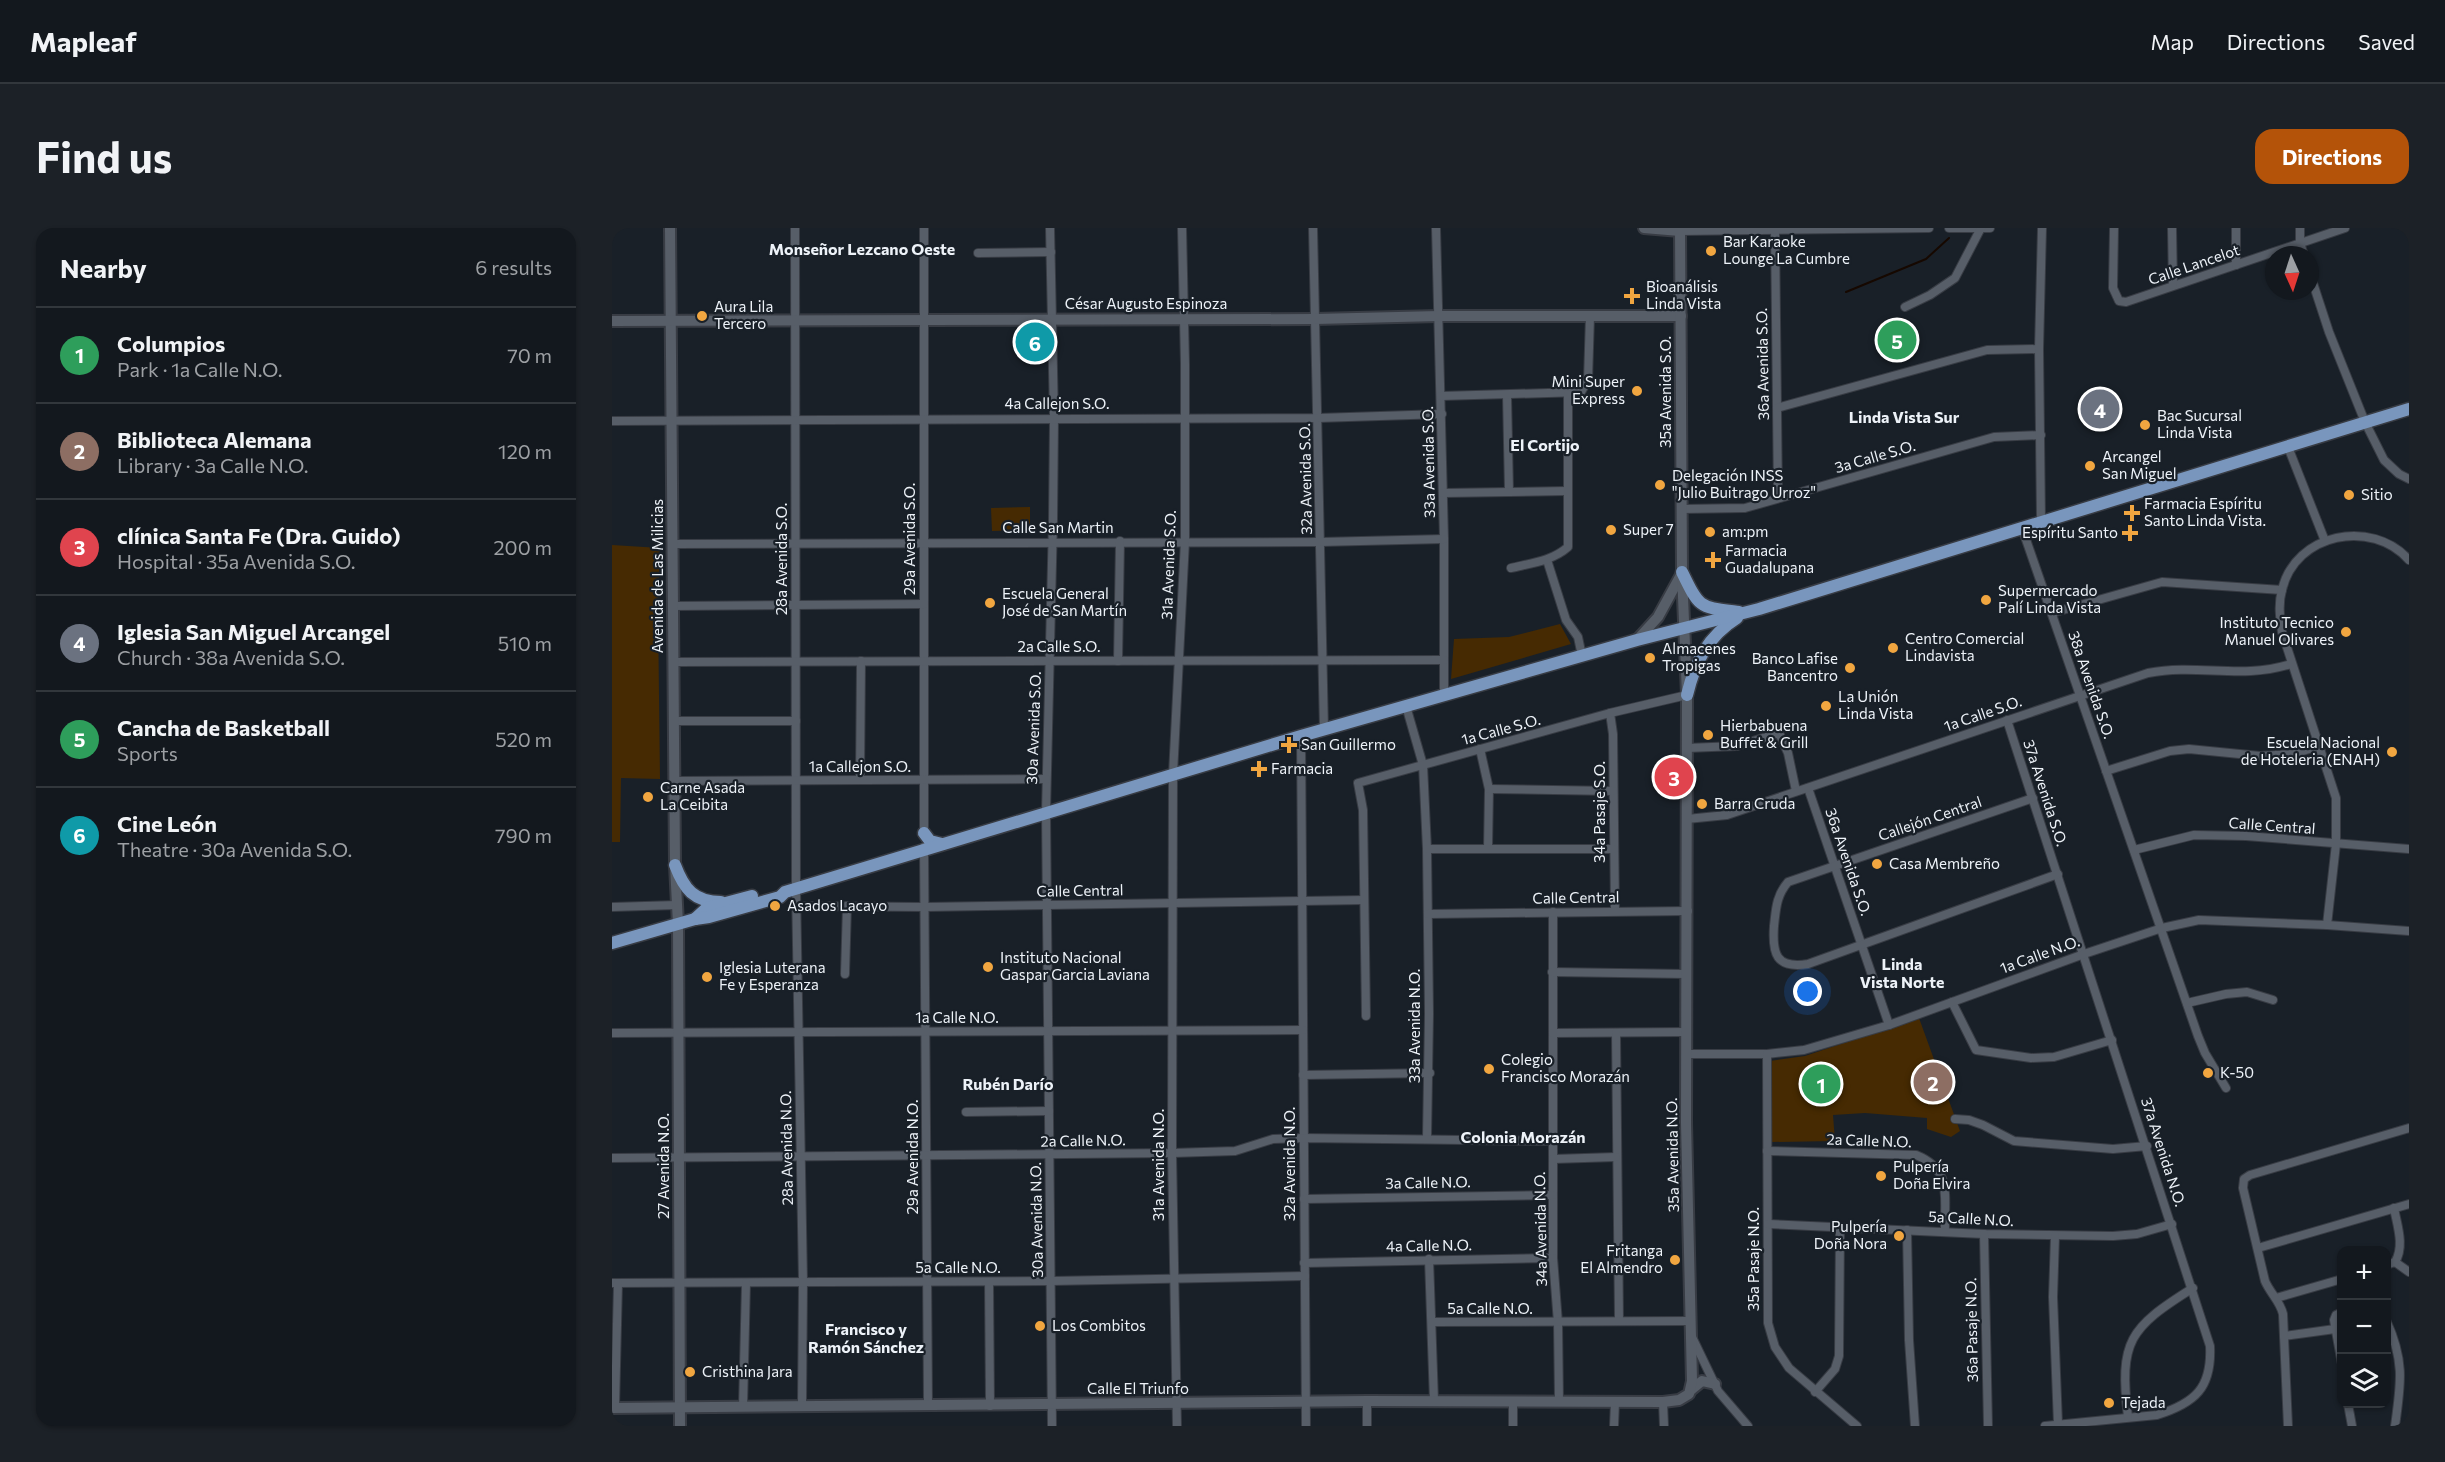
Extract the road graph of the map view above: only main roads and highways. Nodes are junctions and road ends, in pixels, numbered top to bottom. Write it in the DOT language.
graph roads {
  1 [pos="670,228"];
  2 [pos="1644,228"];
  3 [pos="1680,230"];
  4 [pos="1681,316"];
  5 [pos="612,321"];
  6 [pos="671,322"];
  7 [pos="2409,409"];
  8 [pos="1682,572"];
  9 [pos="1746,613"];
  10 [pos="1684,628"];
  11 [pos="1637,640"];
  12 [pos="1687,695"];
  13 [pos="924,833"];
  14 [pos="943,844"];
  15 [pos="675,865"];
  16 [pos="791,890"];
  17 [pos="737,900"];
  18 [pos="695,918"];
  19 [pos="678,924"];
  20 [pos="612,944"];
  21 [pos="1715,1384"];
  22 [pos="1688,1394"];
  23 [pos="680,1407"];
  24 [pos="614,1408"];
  25 [pos="680,1426"];
  1 -- 6 [label="main road, Avenida de Las Milicias"];
  2 -- 3 [label="main road"];
  3 -- 4 [label="main road, 35a Avenida S.O."];
  4 -- 6 [label="main road, César Augusto Espinoza"];
  4 -- 8 [label="main road, 35a Avenida S.O."];
  5 -- 6 [label="main road, César Augusto Espinoza"];
  6 -- 15 [label="main road, Avenida de Las Milicias"];
  7 -- 9 [label="main road"];
  8 -- 9 [label="main road"];
  8 -- 10 [label="main road, 35a Avenida S.O."];
  8 -- 11 [label="main road"];
  9 -- 10 [label="main road"];
  9 -- 12 [label="main road"];
  10 -- 11 [label="main road"];
  10 -- 12 [label="main road"];
  11 -- 14 [label="main road"];
  12 -- 22 [label="main road, 35a Avenida N.O."];
  13 -- 14 [label="main road"];
  14 -- 16 [label="main road"];
  15 -- 17 [label="main road"];
  15 -- 19 [label="main road, Avenida de Las Milicias"];
  16 -- 17 [label="main road"];
  16 -- 18 [label="main road"];
  17 -- 18 [label="main road"];
  18 -- 19 [label="main road"];
  19 -- 20 [label="main road"];
  19 -- 23 [label="main road, 27 Avenida N.O."];
  21 -- 22 [label="main road, Calle El Triunfo"];
  22 -- 23 [label="main road, Calle El Triunfo"];
  23 -- 24 [label="main road, Calle El Triunfo"];
  23 -- 25 [label="main road, 27 Avenida N.O."];
}
